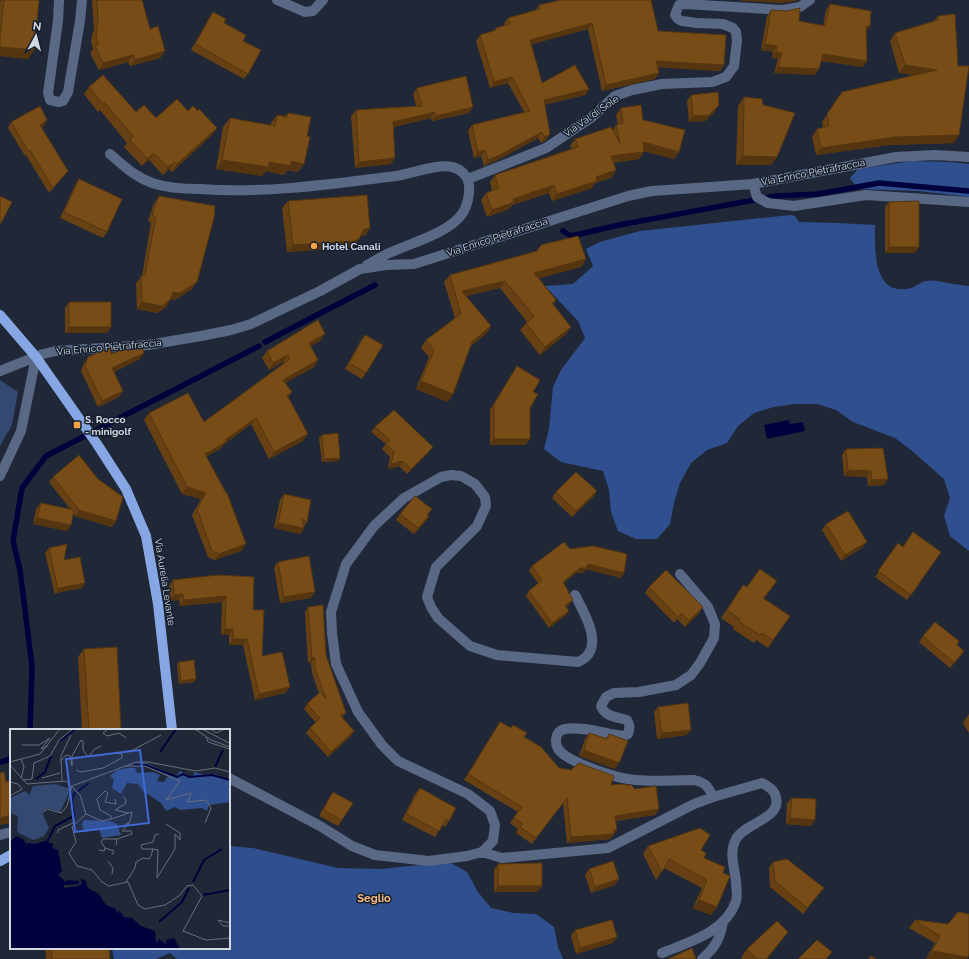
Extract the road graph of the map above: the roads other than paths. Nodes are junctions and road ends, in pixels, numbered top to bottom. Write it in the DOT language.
graph roads {
  1 [pos="59,0"];
  2 [pos="82,0"];
  3 [pos="277,0"];
  4 [pos="323,0"];
  5 [pos="810,0"];
  6 [pos="110,154"];
  7 [pos="969,157"];
  8 [pos="468,179"];
  9 [pos="753,184"];
  10 [pos="969,202"];
  11 [pos="360,269"];
  12 [pos="0,315"];
  13 [pos="36,357"];
  14 [pos="0,371"];
  15 [pos="0,476"];
  16 [pos="680,574"];
  17 [pos="575,595"];
  18 [pos="172,729"];
  19 [pos="230,779"];
  20 [pos="713,797"];
  21 [pos="10,832"];
  22 [pos="0,835"];
  23 [pos="482,852"];
  24 [pos="10,856"];
  25 [pos="0,861"];
  26 [pos="723,922"];
  27 [pos="662,953"];
  28 [pos="702,959"];
  1 -- 2 [label="street"];
  3 -- 4 [label="street"];
  5 -- 8 [label="street, Via Val di Sole"];
  6 -- 8 [label="street"];
  7 -- 9 [label="street, Via Enrico Pietrafraccia"];
  8 -- 11 [label="street"];
  9 -- 10 [label="street"];
  9 -- 11 [label="street, Via Enrico Pietrafraccia"];
  11 -- 13 [label="street, Via Enrico Pietrafraccia"];
  12 -- 13 [label="main road, Via Aurelia Levante"];
  13 -- 14 [label="street, Via Enrico Pietrafraccia"];
  13 -- 15 [label="street"];
  13 -- 18 [label="main road, Via Aurelia Levante"];
  16 -- 20 [label="street"];
  17 -- 23 [label="street"];
  19 -- 23 [label="street"];
  20 -- 23 [label="street"];
  20 -- 26 [label="street"];
  21 -- 22 [label="street"];
  24 -- 25 [label="main road"];
  26 -- 27 [label="street"];
  26 -- 28 [label="street"];
}
